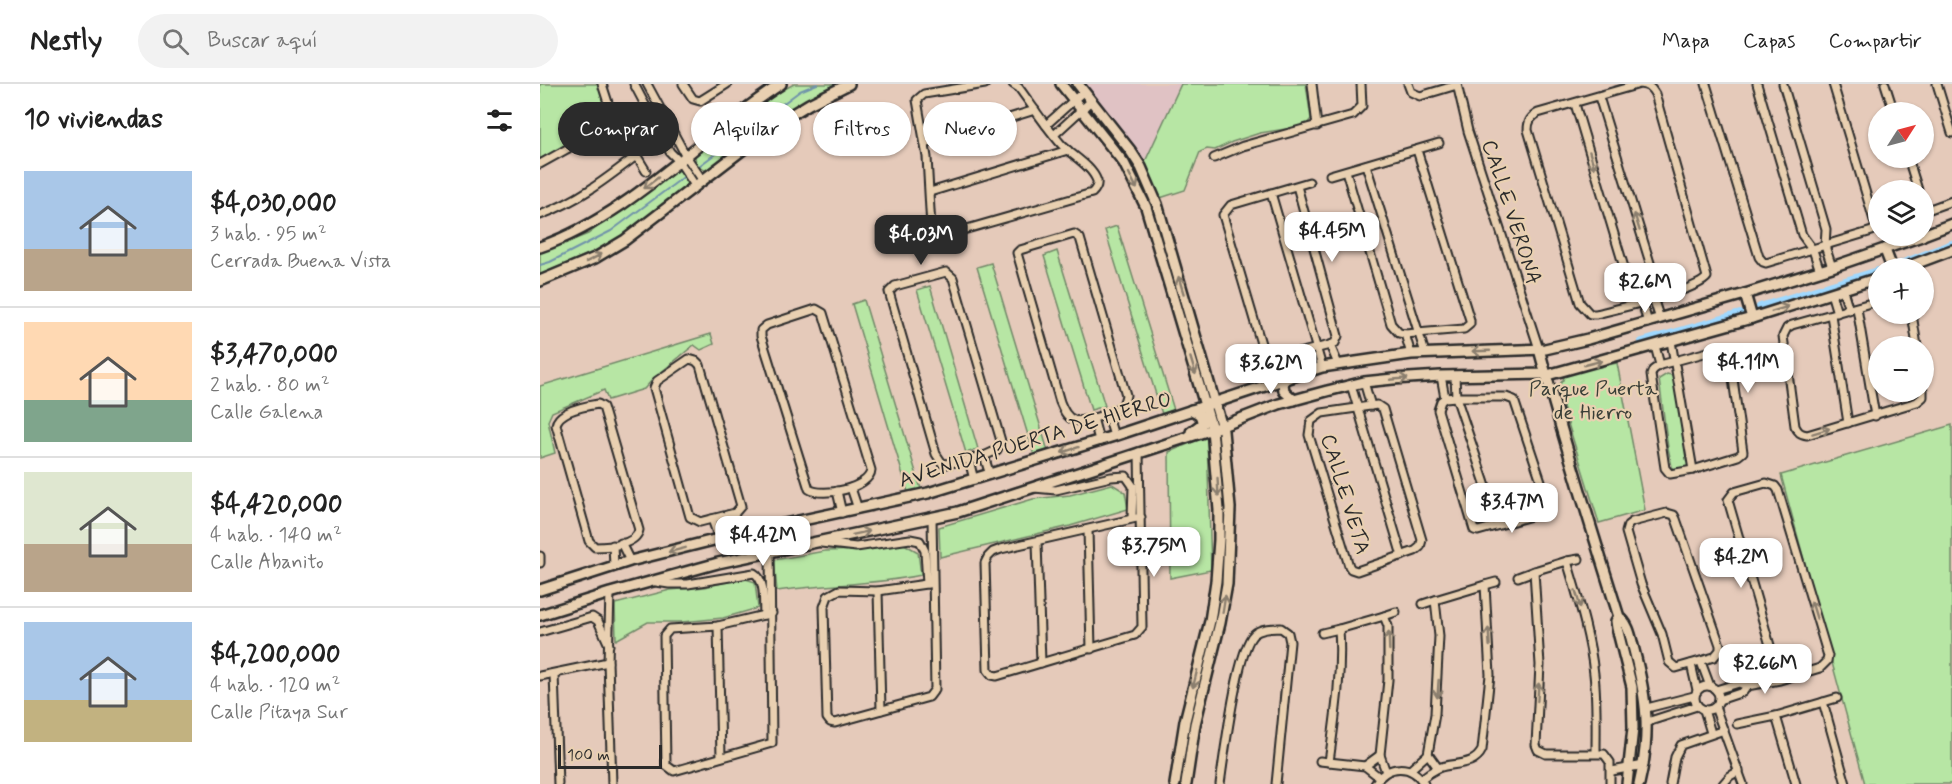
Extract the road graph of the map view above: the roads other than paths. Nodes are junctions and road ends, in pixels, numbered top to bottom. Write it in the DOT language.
graph roads {
  1 [pos="602,84"];
  2 [pos="634,84"];
  3 [pos="647,84"];
  4 [pos="683,84"];
  5 [pos="727,84"];
  6 [pos="782,84"];
  7 [pos="849,84"];
  8 [pos="985,84"];
  9 [pos="1014,84"];
  10 [pos="1061,84"];
  11 [pos="1312,84"];
  12 [pos="1361,84"];
  13 [pos="1408,84"];
  14 [pos="1706,84"];
  15 [pos="1757,84"];
  16 [pos="1783,84"];
  17 [pos="1833,84"];
  18 [pos="1886,84"];
  19 [pos="1937,84"];
  20 [pos="1457,85"];
  21 [pos="1081,88"];
  22 [pos="1599,97"];
  23 [pos="1074,100"];
  24 [pos="1091,101"];
  25 [pos="608,102"];
  26 [pos="1891,102"];
  27 [pos="1575,104"];
  28 [pos="1082,109"];
  29 [pos="1035,110"];
  30 [pos="1017,116"];
  31 [pos="1046,125"];
  32 [pos="1317,126"];
  33 [pos="1952,133"];
  34 [pos="923,134"];
  35 [pos="1054,135"];
  36 [pos="1438,143"];
  37 [pos="1068,150"];
  38 [pos="1417,150"];
  39 [pos="558,154"];
  40 [pos="636,156"];
  41 [pos="926,156"];
  42 [pos="683,158"];
  43 [pos="1214,158"];
  44 [pos="540,164"];
  45 [pos="1366,165"];
  46 [pos="646,171"];
  47 [pos="1346,171"];
  48 [pos="1330,175"];
  49 [pos="1309,182"];
  50 [pos="700,184"];
  51 [pos="1297,186"];
  52 [pos="930,192"];
  53 [pos="1271,193"];
  54 [pos="1952,201"];
  55 [pos="1934,208"];
  56 [pos="540,215"];
  57 [pos="1952,224"];
  58 [pos="1934,231"];
  59 [pos="1825,246"];
  60 [pos="1895,246"];
  61 [pos="540,247"];
  62 [pos="1813,250"];
  63 [pos="1885,250"];
  64 [pos="1952,250"];
  65 [pos="1888,258"];
  66 [pos="1931,258"];
  67 [pos="1832,267"];
  68 [pos="1820,271"];
  69 [pos="540,281"];
  70 [pos="1868,281"];
  71 [pos="1842,290"];
  72 [pos="1831,293"];
  73 [pos="1745,294"];
  74 [pos="1653,298"];
  75 [pos="1642,302"];
  76 [pos="1868,304"];
  77 [pos="1857,308"];
  78 [pos="1849,310"];
  79 [pos="1834,314"];
  80 [pos="1752,318"];
  81 [pos="1660,319"];
  82 [pos="1648,323"];
  83 [pos="1419,333"];
  84 [pos="1405,334"];
  85 [pos="1671,341"];
  86 [pos="1330,345"];
  87 [pos="1655,346"];
  88 [pos="1316,348"];
  89 [pos="1539,349"];
  90 [pos="1425,353"];
  91 [pos="1411,354"];
  92 [pos="1676,361"];
  93 [pos="1338,364"];
  94 [pos="1660,365"];
  95 [pos="1322,367"];
  96 [pos="1546,375"];
  97 [pos="1440,376"];
  98 [pos="1455,376"];
  99 [pos="1286,378"];
  100 [pos="1364,382"];
  101 [pos="1271,383"];
  102 [pos="1351,386"];
  103 [pos="1456,397"];
  104 [pos="1445,398"];
  105 [pos="1294,400"];
  106 [pos="1216,402"];
  107 [pos="1914,402"];
  108 [pos="1279,404"];
  109 [pos="1205,406"];
  110 [pos="1371,406"];
  111 [pos="1359,409"];
  112 [pos="1191,410"];
  113 [pos="1107,413"];
  114 [pos="1875,416"];
  115 [pos="1093,418"];
  116 [pos="1848,423"];
  117 [pos="1222,426"];
  118 [pos="1212,429"];
  119 [pos="1114,435"];
  120 [pos="1181,438"];
  121 [pos="1099,440"];
  122 [pos="1139,452"];
  123 [pos="984,456"];
  124 [pos="969,460"];
  125 [pos="1693,470"];
  126 [pos="990,475"];
  127 [pos="974,480"];
  128 [pos="851,488"];
  129 [pos="1032,488"];
  130 [pos="837,491"];
  131 [pos="858,509"];
  132 [pos="842,513"];
  133 [pos="728,515"];
  134 [pos="1141,517"];
  135 [pos="932,518"];
  136 [pos="1132,518"];
  137 [pos="712,519"];
  138 [pos="1499,525"];
  139 [pos="1088,530"];
  140 [pos="734,535"];
  141 [pos="719,539"];
  142 [pos="817,542"];
  143 [pos="1037,542"];
  144 [pos="617,544"];
  145 [pos="770,552"];
  146 [pos="540,556"];
  147 [pos="1402,556"];
  148 [pos="1579,559"];
  149 [pos="630,561"];
  150 [pos="1567,561"];
  151 [pos="540,563"];
  152 [pos="614,566"];
  153 [pos="1534,571"];
  154 [pos="1518,577"];
  155 [pos="655,582"];
  156 [pos="1496,582"];
  157 [pos="930,584"];
  158 [pos="1485,585"];
  159 [pos="540,590"];
  160 [pos="878,591"];
  161 [pos="609,593"];
  162 [pos="1435,600"];
  163 [pos="1423,604"];
  164 [pos="1396,612"];
  165 [pos="772,613"];
  166 [pos="540,615"];
  167 [pos="764,615"];
  168 [pos="1384,616"];
  169 [pos="1619,616"];
  170 [pos="718,626"];
  171 [pos="1339,629"];
  172 [pos="540,632"];
  173 [pos="1322,633"];
  174 [pos="609,645"];
  175 [pos="1091,649"];
  176 [pos="608,662"];
  177 [pos="1701,662"];
  178 [pos="1041,663"];
  179 [pos="1691,664"];
  180 [pos="554,674"];
  181 [pos="540,676"];
  182 [pos="1780,680"];
  183 [pos="1747,686"];
  184 [pos="1713,688"];
  185 [pos="1696,693"];
  186 [pos="1837,698"];
  187 [pos="1823,702"];
  188 [pos="1717,704"];
  189 [pos="1647,708"];
  190 [pos="1701,708"];
  191 [pos="881,710"];
  192 [pos="1776,716"];
  193 [pos="1647,722"];
  194 [pos="1737,724"];
  195 [pos="1724,730"];
  196 [pos="1711,733"];
  197 [pos="1596,753"];
  198 [pos="1428,754"];
  199 [pos="1380,755"];
  200 [pos="721,757"];
  201 [pos="1320,761"];
  202 [pos="1329,762"];
  203 [pos="1644,765"];
  204 [pos="1365,766"];
  205 [pos="1438,768"];
  206 [pos="1630,768"];
  207 [pos="1410,770"];
  208 [pos="1612,771"];
  209 [pos="1740,771"];
  210 [pos="1386,772"];
  211 [pos="1377,781"];
  212 [pos="1422,782"];
  213 [pos="558,784"];
  214 [pos="612,784"];
  215 [pos="1175,784"];
  216 [pos="1186,784"];
  217 [pos="1220,784"];
  218 [pos="1276,784"];
  219 [pos="1610,784"];
  220 [pos="1627,784"];
  221 [pos="1639,784"];
  222 [pos="1670,784"];
  223 [pos="1723,784"];
  224 [pos="1743,784"];
  225 [pos="1796,784"];
  226 [pos="1846,784"];
  1 -- 25 [label="street"];
  2 -- 42 [label="street"];
  3 -- 42 [label="street"];
  4 -- 5 [label="street"];
  6 -- 42 [label="street"];
  7 -- 50 [label="street"];
  8 -- 34 [label="street"];
  9 -- 29 [label="street"];
  10 -- 23 [label="street"];
  11 -- 32 [label="street"];
  12 -- 32 [label="street"];
  13 -- 20 [label="street"];
  14 -- 62 [label="street"];
  15 -- 62 [label="street"];
  16 -- 59 [label="street"];
  17 -- 59 [label="street"];
  18 -- 26 [label="street"];
  19 -- 33 [label="street"];
  20 -- 89 [label="street, CALLE VERONA"];
  21 -- 23 [label="street"];
  21 -- 24 [label="street"];
  22 -- 27 [label="street"];
  74 -- 22 [label="street, one-way"];
  22 -- 74 [label="street"];
  23 -- 28 [label="street"];
  23 -- 31 [label="street"];
  24 -- 28 [label="street"];
  106 -- 24 [label="street, one-way"];
  27 -- 75 [label="street, one-way"];
  27 -- 75 [label="street"];
  28 -- 35 [label="street"];
  28 -- 109 [label="street, one-way"];
  29 -- 30 [label="street"];
  29 -- 31 [label="street"];
  31 -- 35 [label="street"];
  32 -- 43 [label="street"];
  35 -- 37 [label="street"];
  36 -- 38 [label="street"];
  37 -- 52 [label="street"];
  37 -- 52 [label="street"];
  38 -- 45 [label="street"];
  38 -- 83 [label="street"];
  39 -- 44 [label="street"];
  40 -- 46 [label="street"];
  40 -- 56 [label="street"];
  41 -- 52 [label="street"];
  42 -- 50 [label="street"];
  42 -- 61 [label="street, one-way"];
  45 -- 47 [label="street"];
  45 -- 83 [label="street"];
  47 -- 48 [label="street"];
  47 -- 84 [label="street"];
  49 -- 51 [label="street"];
  69 -- 50 [label="street, one-way"];
  51 -- 53 [label="street"];
  51 -- 86 [label="street"];
  53 -- 88 [label="street"];
  53 -- 88 [label="street"];
  54 -- 55 [label="street"];
  57 -- 58 [label="street, AVENIDA PUERTA DE HIERRO"];
  59 -- 62 [label="street"];
  59 -- 67 [label="street"];
  60 -- 63 [label="street, AVENIDA PUERTA DE HIERRO"];
  62 -- 68 [label="street"];
  63 -- 65 [label="street"];
  63 -- 67 [label="street, AVENIDA PUERTA DE HIERRO"];
  64 -- 66 [label="street"];
  67 -- 68 [label="street, AVENIDA PUERTA DE HIERRO"];
  68 -- 73 [label="street, AVENIDA PUERTA DE HIERRO"];
  70 -- 71 [label="street, AVENIDA PUERTA DE HIERRO"];
  71 -- 72 [label="street, AVENIDA PUERTA DE HIERRO"];
  71 -- 78 [label="street"];
  72 -- 79 [label="street"];
  80 -- 72 [label="street, AVENIDA PUERTA DE HIERRO, one-way"];
  73 -- 80 [label="street"];
  73 -- 81 [label="street, AVENIDA PUERTA DE HIERRO"];
  74 -- 75 [label="street"];
  74 -- 81 [label="street"];
  75 -- 82 [label="street"];
  76 -- 77 [label="street"];
  77 -- 78 [label="street"];
  77 -- 114 [label="street"];
  78 -- 79 [label="street"];
  79 -- 116 [label="street"];
  79 -- 116 [label="street, one-way"];
  80 -- 85 [label="street, AVENIDA PUERTA DE HIERRO"];
  81 -- 82 [label="street, AVENIDA PUERTA DE HIERRO"];
  82 -- 89 [label="street, AVENIDA PUERTA DE HIERRO"];
  83 -- 84 [label="street"];
  83 -- 90 [label="street"];
  84 -- 91 [label="street"];
  85 -- 87 [label="street, AVENIDA PUERTA DE HIERRO"];
  85 -- 92 [label="street"];
  86 -- 88 [label="street"];
  86 -- 93 [label="street"];
  87 -- 94 [label="street"];
  96 -- 87 [label="street, AVENIDA PUERTA DE HIERRO, one-way"];
  88 -- 95 [label="street"];
  89 -- 90 [label="street, AVENIDA PUERTA DE HIERRO, one-way"];
  89 -- 96 [label="street"];
  90 -- 91 [label="street, AVENIDA PUERTA DE HIERRO"];
  91 -- 93 [label="street, AVENIDA PUERTA DE HIERRO"];
  92 -- 94 [label="street"];
  92 -- 125 [label="street"];
  92 -- 125 [label="street"];
  93 -- 95 [label="street, AVENIDA PUERTA DE HIERRO"];
  94 -- 125 [label="street"];
  95 -- 99 [label="street, AVENIDA PUERTA DE HIERRO"];
  96 -- 98 [label="street, AVENIDA PUERTA DE HIERRO"];
  96 -- 169 [label="street"];
  97 -- 98 [label="street, AVENIDA PUERTA DE HIERRO"];
  100 -- 97 [label="street, AVENIDA PUERTA DE HIERRO, one-way"];
  97 -- 104 [label="street"];
  98 -- 103 [label="street"];
  99 -- 101 [label="street, AVENIDA PUERTA DE HIERRO"];
  99 -- 105 [label="street"];
  100 -- 102 [label="street, AVENIDA PUERTA DE HIERRO"];
  100 -- 110 [label="street"];
  101 -- 106 [label="street, AVENIDA PUERTA DE HIERRO"];
  101 -- 108 [label="street"];
  102 -- 105 [label="street, AVENIDA PUERTA DE HIERRO"];
  102 -- 111 [label="street"];
  103 -- 104 [label="street"];
  103 -- 138 [label="street"];
  103 -- 138 [label="street"];
  104 -- 138 [label="street"];
  105 -- 108 [label="street, AVENIDA PUERTA DE HIERRO"];
  106 -- 109 [label="street, AVENIDA PUERTA DE HIERRO"];
  106 -- 117 [label="street"];
  107 -- 114 [label="street"];
  108 -- 117 [label="street, AVENIDA PUERTA DE HIERRO"];
  109 -- 112 [label="street, AVENIDA PUERTA DE HIERRO"];
  109 -- 118 [label="street"];
  110 -- 111 [label="street, CALLE VETA"];
  110 -- 147 [label="street, CALLE VETA"];
  111 -- 147 [label="street"];
  111 -- 147 [label="street, CALLE VETA"];
  112 -- 119 [label="street, AVENIDA PUERTA DE HIERRO"];
  112 -- 120 [label="street"];
  113 -- 115 [label="street"];
  113 -- 115 [label="street"];
  113 -- 119 [label="street"];
  114 -- 116 [label="street"];
  115 -- 121 [label="street"];
  117 -- 118 [label="street, AVENIDA PUERTA DE HIERRO"];
  216 -- 117 [label="street, one-way"];
  118 -- 120 [label="street, AVENIDA PUERTA DE HIERRO"];
  118 -- 215 [label="street, one-way"];
  119 -- 121 [label="street, AVENIDA PUERTA DE HIERRO"];
  120 -- 122 [label="street, AVENIDA PUERTA DE HIERRO"];
  121 -- 126 [label="street, AVENIDA PUERTA DE HIERRO, one-way"];
  122 -- 129 [label="street, AVENIDA PUERTA DE HIERRO"];
  122 -- 134 [label="street"];
  123 -- 124 [label="street"];
  123 -- 124 [label="street"];
  123 -- 126 [label="street"];
  124 -- 127 [label="street"];
  126 -- 127 [label="street, AVENIDA PUERTA DE HIERRO"];
  127 -- 131 [label="street, AVENIDA PUERTA DE HIERRO"];
  128 -- 130 [label="street"];
  128 -- 130 [label="street"];
  128 -- 131 [label="street"];
  129 -- 135 [label="street, AVENIDA PUERTA DE HIERRO"];
  129 -- 136 [label="street"];
  130 -- 132 [label="street"];
  131 -- 132 [label="street, AVENIDA PUERTA DE HIERRO"];
  132 -- 140 [label="street, AVENIDA PUERTA DE HIERRO"];
  133 -- 137 [label="street"];
  133 -- 137 [label="street"];
  133 -- 140 [label="street"];
  134 -- 136 [label="street"];
  134 -- 175 [label="street"];
  142 -- 135 [label="street, AVENIDA PUERTA DE HIERRO, one-way"];
  135 -- 157 [label="street"];
  136 -- 139 [label="street"];
  137 -- 141 [label="street"];
  139 -- 143 [label="street"];
  139 -- 175 [label="street"];
  140 -- 141 [label="street, AVENIDA PUERTA DE HIERRO"];
  141 -- 149 [label="street, AVENIDA PUERTA DE HIERRO, one-way"];
  142 -- 145 [label="street, AVENIDA PUERTA DE HIERRO"];
  142 -- 157 [label="street"];
  143 -- 178 [label="street"];
  143 -- 178 [label="street"];
  144 -- 144 [label="street"];
  144 -- 149 [label="street"];
  144 -- 152 [label="street"];
  145 -- 155 [label="street, AVENIDA PUERTA DE HIERRO"];
  145 -- 165 [label="street"];
  146 -- 151 [label="street"];
  148 -- 150 [label="street"];
  149 -- 152 [label="street, AVENIDA PUERTA DE HIERRO"];
  150 -- 153 [label="street"];
  150 -- 197 [label="street, one-way"];
  152 -- 159 [label="street, AVENIDA PUERTA DE HIERRO"];
  153 -- 154 [label="street"];
  197 -- 153 [label="street, one-way"];
  155 -- 161 [label="street, AVENIDA PUERTA DE HIERRO"];
  155 -- 167 [label="street"];
  156 -- 158 [label="street"];
  157 -- 160 [label="street"];
  157 -- 191 [label="street"];
  158 -- 162 [label="street"];
  205 -- 158 [label="street, one-way"];
  160 -- 191 [label="street"];
  160 -- 191 [label="street"];
  161 -- 166 [label="street, AVENIDA PUERTA DE HIERRO"];
  161 -- 174 [label="street"];
  162 -- 163 [label="street"];
  162 -- 198 [label="street, one-way"];
  164 -- 168 [label="street"];
  165 -- 167 [label="street"];
  165 -- 200 [label="street"];
  167 -- 170 [label="street"];
  168 -- 171 [label="street"];
  199 -- 168 [label="street, one-way"];
  169 -- 189 [label="street"];
  169 -- 206 [label="street"];
  170 -- 200 [label="street"];
  170 -- 200 [label="street"];
  171 -- 173 [label="street"];
  171 -- 202 [label="street"];
  172 -- 174 [label="street"];
  174 -- 176 [label="street"];
  175 -- 178 [label="street"];
  176 -- 180 [label="street"];
  176 -- 214 [label="street"];
  177 -- 179 [label="street"];
  177 -- 179 [label="street"];
  177 -- 184 [label="street"];
  179 -- 185 [label="street"];
  180 -- 181 [label="street"];
  180 -- 213 [label="street"];
  182 -- 182 [label="street, one-way"];
  182 -- 183 [label="street"];
  183 -- 184 [label="street"];
  183 -- 188 [label="street"];
  184 -- 185 [label="street"];
  184 -- 188 [label="street"];
  185 -- 189 [label="street"];
  185 -- 190 [label="street"];
  186 -- 187 [label="street"];
  187 -- 192 [label="street"];
  187 -- 226 [label="street"];
  188 -- 190 [label="street"];
  188 -- 195 [label="street"];
  189 -- 193 [label="street"];
  190 -- 193 [label="street"];
  190 -- 196 [label="street"];
  192 -- 194 [label="street"];
  192 -- 225 [label="street"];
  193 -- 203 [label="street"];
  195 -- 196 [label="street"];
  195 -- 209 [label="street"];
  196 -- 222 [label="street"];
  197 -- 208 [label="street"];
  198 -- 205 [label="street"];
  198 -- 207 [label="street"];
  199 -- 204 [label="street"];
  199 -- 210 [label="street"];
  201 -- 202 [label="street"];
  202 -- 204 [label="street"];
  203 -- 206 [label="street"];
  203 -- 221 [label="street"];
  204 -- 211 [label="street"];
  205 -- 212 [label="street"];
  206 -- 208 [label="street"];
  206 -- 220 [label="street"];
  207 -- 210 [label="street"];
  207 -- 212 [label="street"];
  208 -- 219 [label="street"];
  209 -- 223 [label="street"];
  209 -- 224 [label="street"];
  210 -- 211 [label="street"];
  217 -- 218 [label="street"];
}
